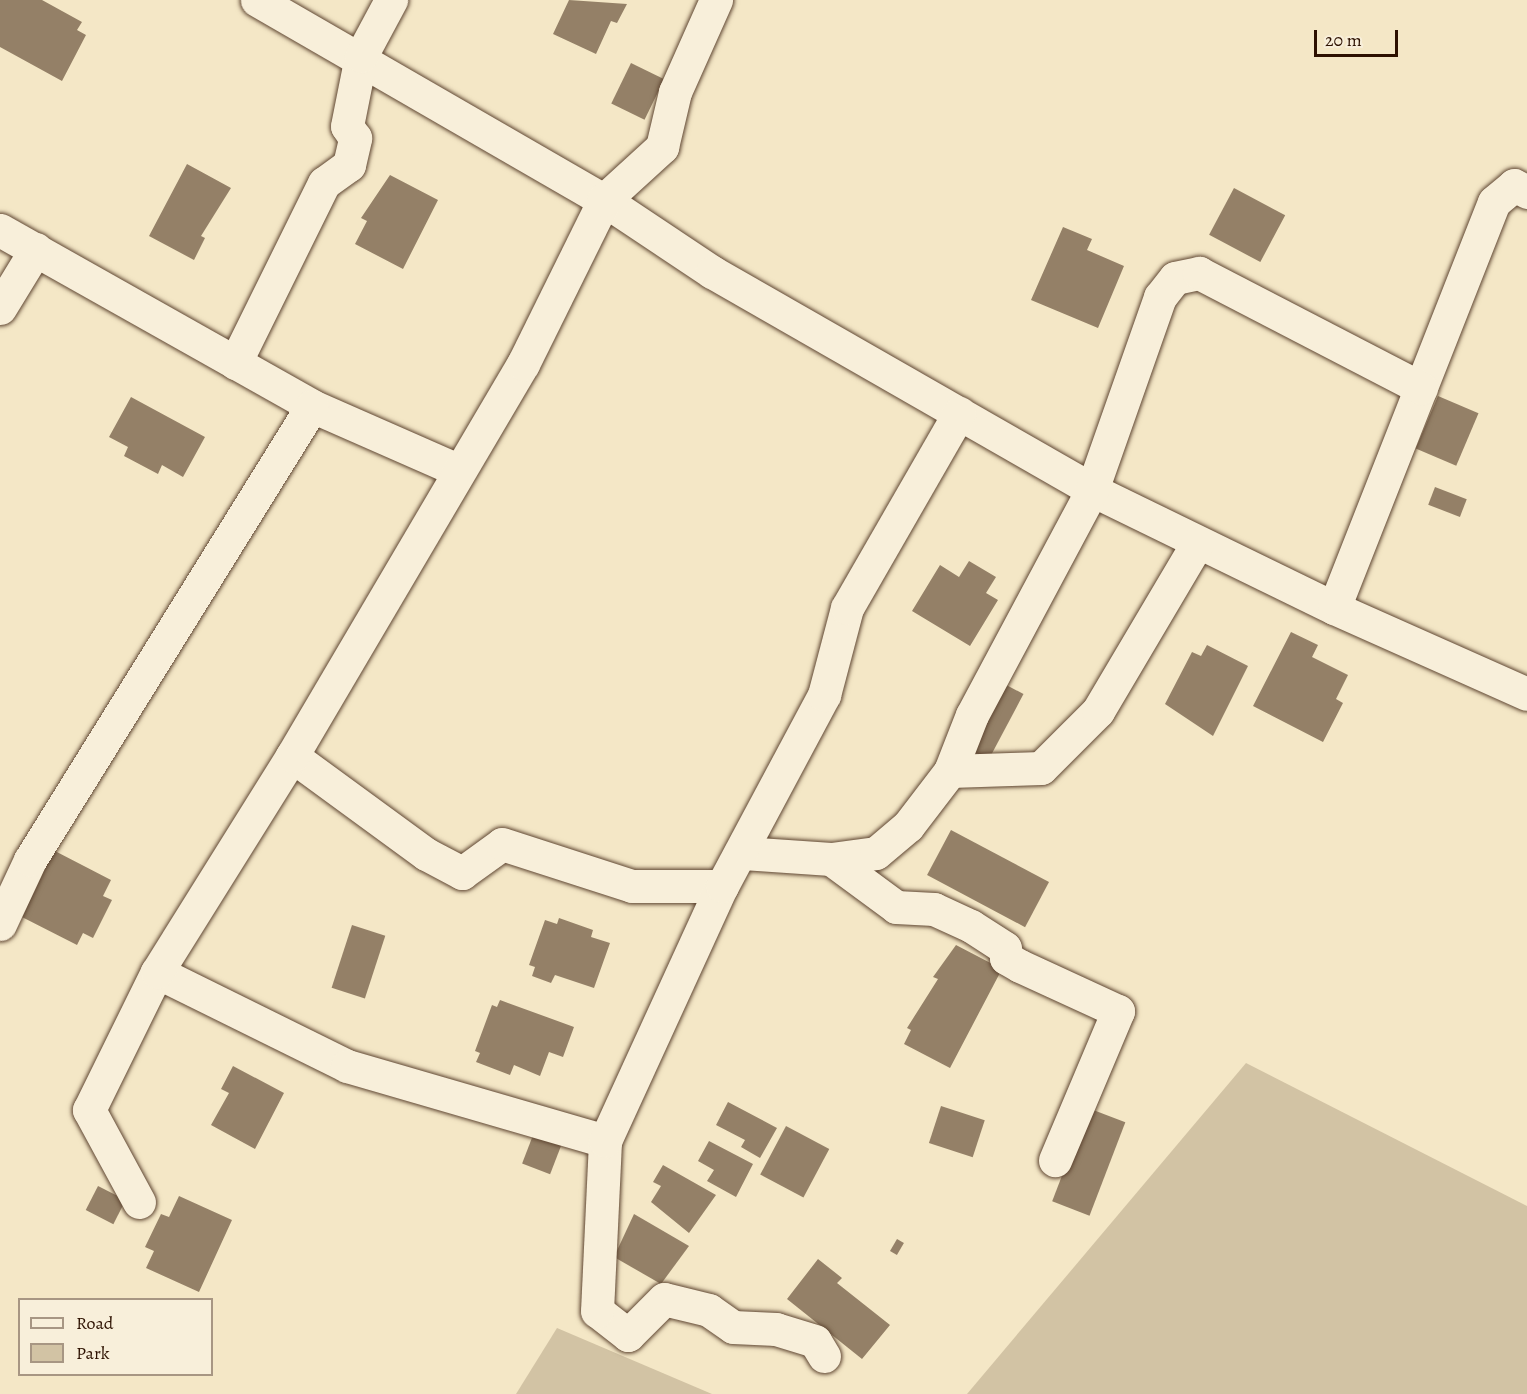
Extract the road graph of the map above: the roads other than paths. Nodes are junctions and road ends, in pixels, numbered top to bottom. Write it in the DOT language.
graph roads {
  1 [pos="257,0"];
  2 [pos="391,0"];
  3 [pos="716,0"];
  4 [pos="360,56"];
  5 [pos="1527,192"];
  6 [pos="604,200"];
  7 [pos="0,230"];
  8 [pos="36,249"];
  9 [pos="0,308"];
  10 [pos="235,363"];
  11 [pos="1420,388"];
  12 [pos="312,406"];
  13 [pos="959,414"];
  14 [pos="458,470"];
  15 [pos="1092,490"];
  16 [pos="1198,542"];
  17 [pos="1334,608"];
  18 [pos="1527,694"];
  19 [pos="292,756"];
  20 [pos="950,771"];
  21 [pos="743,853"];
  22 [pos="831,859"];
  23 [pos="722,886"];
  24 [pos="0,924"];
  25 [pos="157,972"];
  26 [pos="605,1142"];
  27 [pos="1054,1160"];
  28 [pos="139,1202"];
  29 [pos="824,1356"];
  1 -- 4 [label="street"];
  2 -- 4 [label="street"];
  3 -- 6 [label="street"];
  4 -- 6 [label="street"];
  4 -- 10 [label="street"];
  5 -- 11 [label="street"];
  6 -- 13 [label="street"];
  6 -- 14 [label="street"];
  7 -- 8 [label="street"];
  8 -- 9 [label="street"];
  8 -- 10 [label="street"];
  10 -- 12 [label="street"];
  11 -- 15 [label="street"];
  11 -- 17 [label="street"];
  12 -- 14 [label="street"];
  12 -- 24 [label="street"];
  13 -- 15 [label="street"];
  13 -- 21 [label="street"];
  14 -- 19 [label="street"];
  15 -- 16 [label="street"];
  15 -- 20 [label="street"];
  16 -- 17 [label="street"];
  16 -- 20 [label="street"];
  17 -- 18 [label="street"];
  19 -- 23 [label="street"];
  19 -- 25 [label="street"];
  20 -- 22 [label="street"];
  21 -- 22 [label="street"];
  21 -- 23 [label="street"];
  22 -- 27 [label="street"];
  23 -- 26 [label="street"];
  25 -- 26 [label="street"];
  25 -- 28 [label="street"];
  26 -- 29 [label="street"];
}
